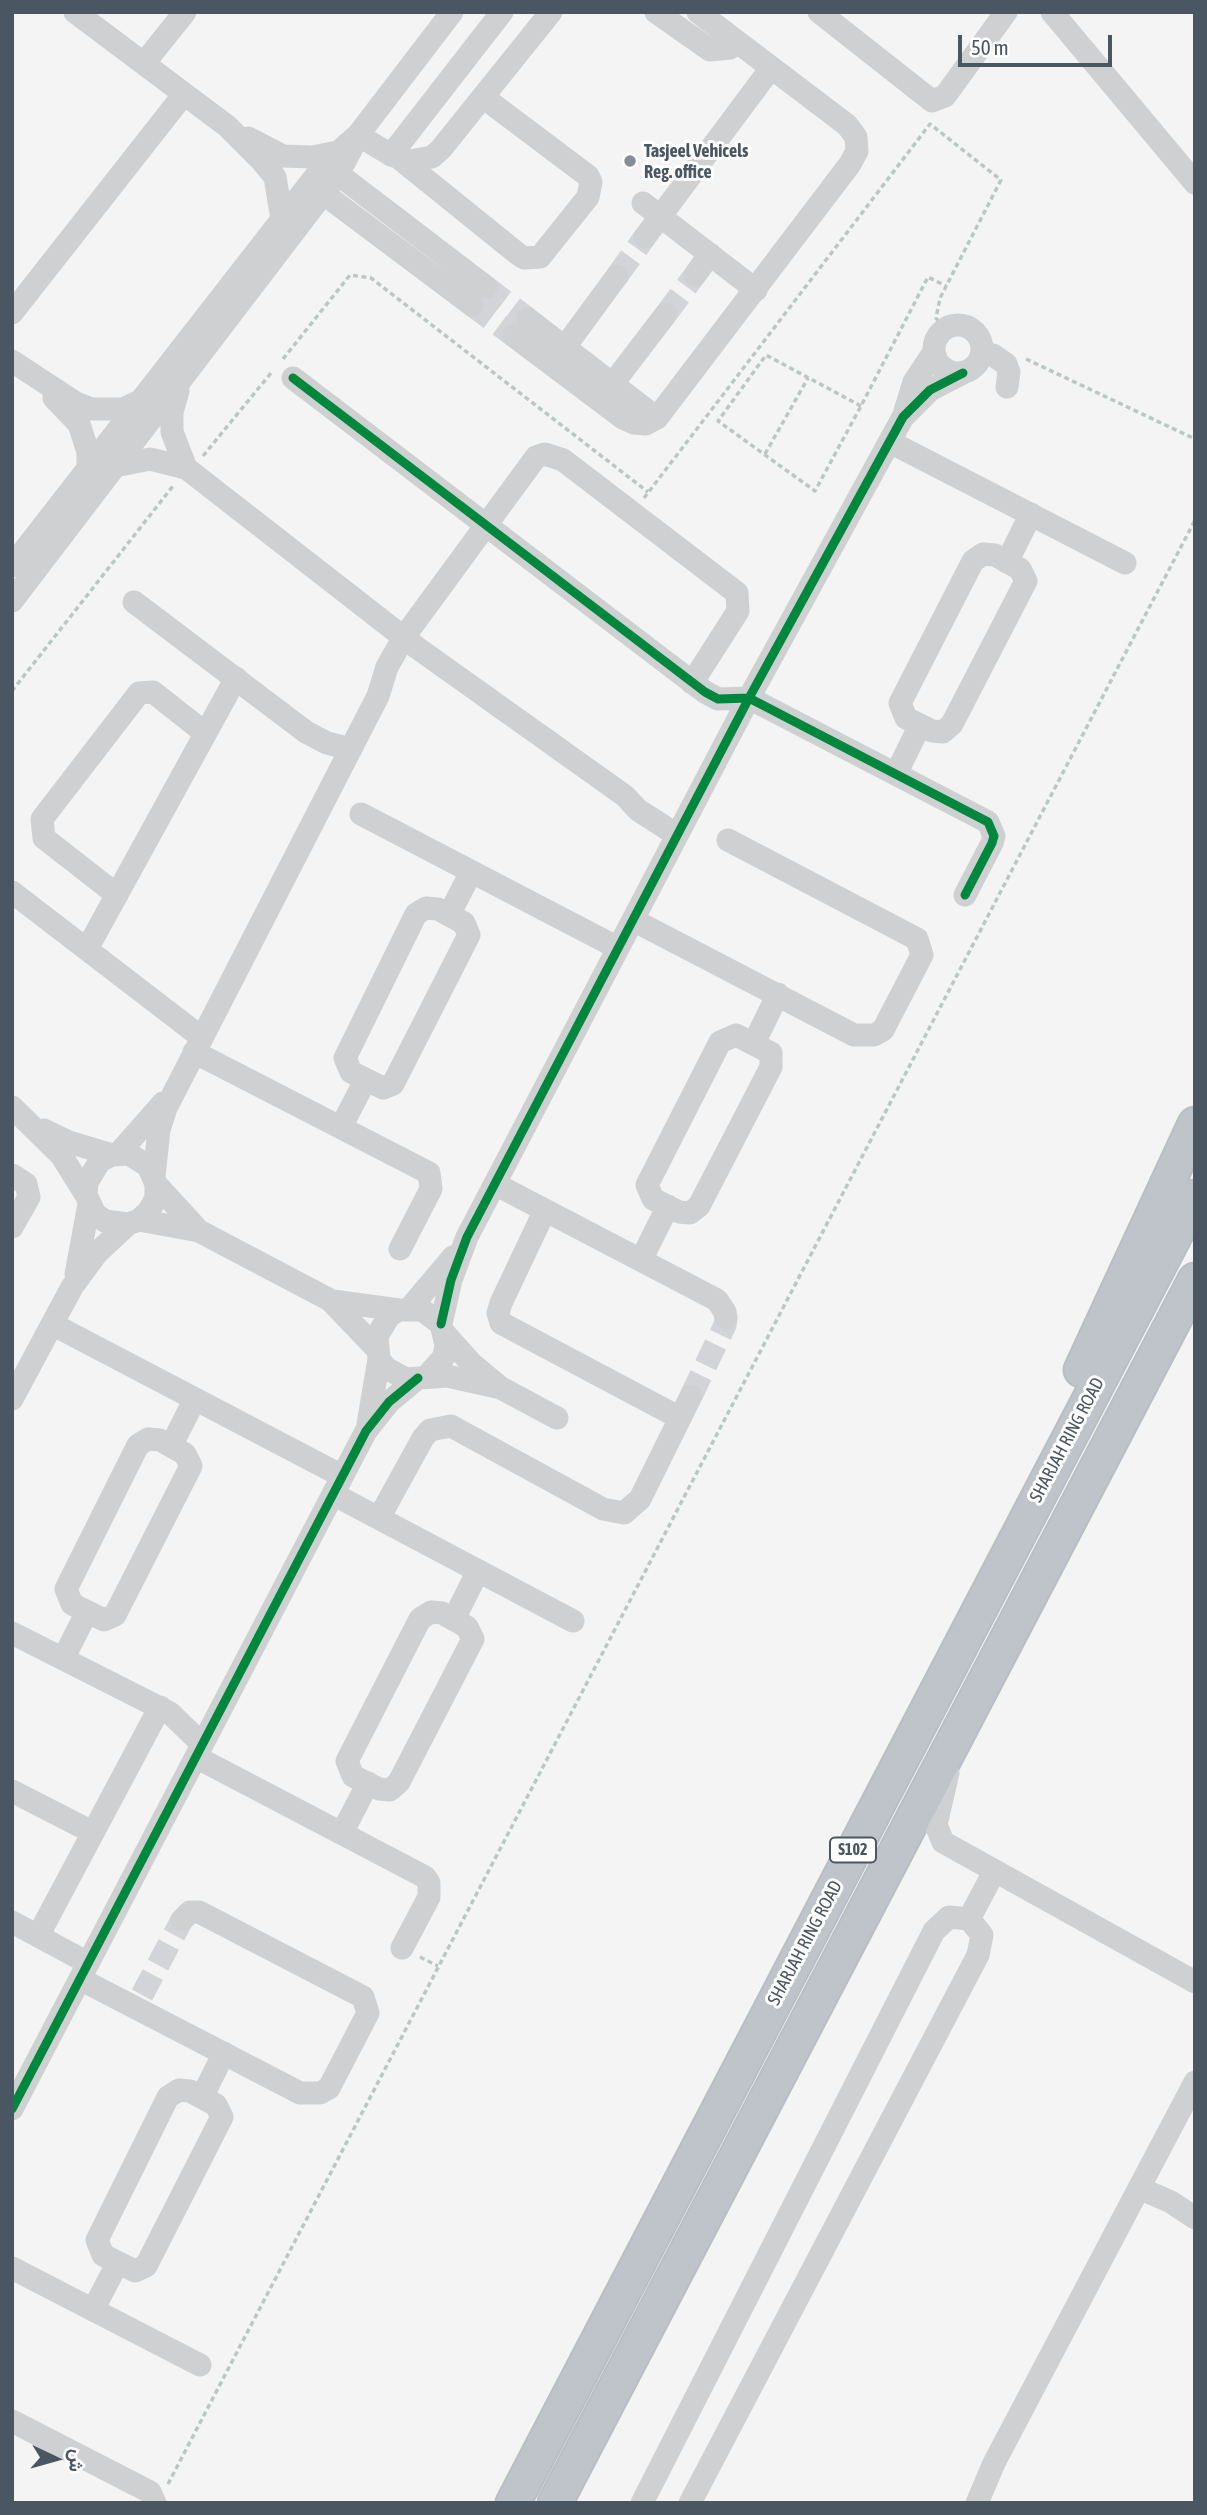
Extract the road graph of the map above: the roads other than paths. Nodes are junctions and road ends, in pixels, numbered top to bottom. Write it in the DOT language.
graph roads {
  1 [pos="75,12"];
  2 [pos="185,12"];
  3 [pos="452,12"];
  4 [pos="502,12"];
  5 [pos="551,12"];
  6 [pos="656,12"];
  7 [pos="698,12"];
  8 [pos="820,12"];
  9 [pos="1006,12"];
  10 [pos="1052,12"];
  11 [pos="738,43"];
  12 [pos="145,62"];
  13 [pos="771,68"];
  14 [pos="184,94"];
  15 [pos="484,97"];
  16 [pos="227,126"];
  17 [pos="358,135"];
  18 [pos="395,156"];
  19 [pos="338,163"];
  20 [pos="1195,183"];
  21 [pos="324,194"];
  22 [pos="652,210"];
  23 [pos="282,219"];
  24 [pos="645,237"];
  25 [pos="710,254"];
  26 [pos="439,265"];
  27 [pos="695,275"];
  28 [pos="617,276"];
  29 [pos="756,290"];
  30 [pos="479,296"];
  31 [pos="12,313"];
  32 [pos="666,314"];
  33 [pos="521,328"];
  34 [pos="934,352"];
  35 [pos="988,354"];
  36 [pos="558,356"];
  37 [pos="12,362"];
  38 [pos="283,369"];
  39 [pos="964,373"];
  40 [pos="186,376"];
  41 [pos="1007,387"];
  42 [pos="607,392"];
  43 [pos="138,402"];
  44 [pos="903,418"];
  45 [pos="890,442"];
  46 [pos="115,466"];
  47 [pos="88,468"];
  48 [pos="186,469"];
  49 [pos="1031,514"];
  50 [pos="485,524"];
  51 [pos="1007,562"];
  52 [pos="1125,563"];
  53 [pos="12,566"];
  54 [pos="12,601"];
  55 [pos="134,602"];
  56 [pos="410,642"];
  57 [pos="236,678"];
  58 [pos="692,683"];
  59 [pos="749,698"];
  60 [pos="920,725"];
  61 [pos="205,733"];
  62 [pos="351,749"];
  63 [pos="896,774"];
  64 [pos="361,814"];
  65 [pos="681,828"];
  66 [pos="727,840"];
  67 [pos="471,872"];
  68 [pos="12,892"];
  69 [pos="117,895"];
  70 [pos="965,895"];
  71 [pos="449,915"];
  72 [pos="633,920"];
  73 [pos="618,948"];
  74 [pos="87,950"];
  75 [pos="778,994"];
  76 [pos="754,1043"];
  77 [pos="197,1045"];
  78 [pos="365,1081"];
  79 [pos="176,1087"];
  80 [pos="21,1114"];
  81 [pos="1195,1124"];
  82 [pos="341,1127"];
  83 [pos="115,1154"];
  84 [pos="12,1175"];
  85 [pos="155,1180"];
  86 [pos="495,1184"];
  87 [pos="1195,1197"];
  88 [pos="88,1200"];
  89 [pos="667,1206"];
  90 [pos="545,1210"];
  91 [pos="133,1222"];
  92 [pos="12,1227"];
  93 [pos="199,1231"];
  94 [pos="467,1237"];
  95 [pos="400,1250"];
  96 [pos="641,1260"];
  97 [pos="1195,1280"];
  98 [pos="72,1287"];
  99 [pos="330,1300"];
  100 [pos="405,1309"];
  101 [pos="726,1318"];
  102 [pos="52,1324"];
  103 [pos="443,1329"];
  104 [pos="377,1353"];
  105 [pos="423,1377"];
  106 [pos="501,1388"];
  107 [pos="691,1396"];
  108 [pos="12,1398"];
  109 [pos="195,1399"];
  110 [pos="557,1418"];
  111 [pos="680,1418"];
  112 [pos="366,1431"];
  113 [pos="171,1446"];
  114 [pos="338,1485"];
  115 [pos="379,1518"];
  116 [pos="1009,1551"];
  117 [pos="478,1571"];
  118 [pos="86,1612"];
  119 [pos="454,1619"];
  120 [pos="572,1621"];
  121 [pos="12,1633"];
  122 [pos="63,1658"];
  123 [pos="160,1707"];
  124 [pos="199,1751"];
  125 [pos="946,1755"];
  126 [pos="368,1783"];
  127 [pos="12,1791"];
  128 [pos="92,1832"];
  129 [pos="342,1833"];
  130 [pos="993,1872"];
  131 [pos="969,1919"];
  132 [pos="182,1920"];
  133 [pos="12,1923"];
  134 [pos="38,1936"];
  135 [pos="402,1948"];
  136 [pos="84,1971"];
  137 [pos="1195,1982"];
  138 [pos="224,2053"];
  139 [pos="1195,2082"];
  140 [pos="202,2097"];
  141 [pos="12,2109"];
  142 [pos="1139,2188"];
  143 [pos="1195,2218"];
  144 [pos="117,2263"];
  145 [pos="12,2268"];
  146 [pos="93,2309"];
  147 [pos="200,2365"];
  148 [pos="13,2422"];
  149 [pos="575,2465"];
  150 [pos="154,2500"];
  151 [pos="513,2503"];
  152 [pos="555,2503"];
  153 [pos="576,2503"];
  154 [pos="642,2503"];
  155 [pos="690,2503"];
  156 [pos="977,2503"];
  1 -- 12 [label="street"];
  2 -- 12 [label="street"];
  3 -- 17 [label="street"];
  4 -- 18 [label="street"];
  5 -- 15 [label="street"];
  6 -- 11 [label="street"];
  7 -- 11 [label="street"];
  8 -- 9 [label="street"];
  10 -- 20 [label="street"];
  11 -- 13 [label="street"];
  12 -- 14 [label="street"];
  13 -- 22 [label="street"];
  13 -- 29 [label="street"];
  14 -- 16 [label="street"];
  14 -- 31 [label="street"];
  15 -- 18 [label="street"];
  15 -- 18 [label="street"];
  16 -- 19 [label="street"];
  16 -- 23 [label="street"];
  17 -- 18 [label="street"];
  17 -- 19 [label="street"];
  19 -- 21 [label="street"];
  19 -- 23 [label="street"];
  19 -- 26 [label="street"];
  21 -- 26 [label="street"];
  21 -- 40 [label="street"];
  22 -- 24 [label="street"];
  22 -- 25 [label="street"];
  23 -- 43 [label="street"];
  25 -- 27 [label="street"];
  25 -- 29 [label="street"];
  26 -- 30 [label="street"];
  28 -- 36 [label="street"];
  29 -- 42 [label="street"];
  32 -- 42 [label="street"];
  33 -- 36 [label="street"];
  34 -- 35 [label="street"];
  34 -- 39 [label="street"];
  34 -- 44 [label="street"];
  35 -- 39 [label="street"];
  35 -- 41 [label="street"];
  36 -- 42 [label="street"];
  37 -- 43 [label="street"];
  37 -- 47 [label="street"];
  38 -- 50 [label="street"];
  39 -- 44 [label="street"];
  40 -- 46 [label="street"];
  40 -- 48 [label="street"];
  43 -- 47 [label="street"];
  44 -- 45 [label="street"];
  45 -- 49 [label="street"];
  45 -- 59 [label="street"];
  46 -- 48 [label="street"];
  46 -- 54 [label="street"];
  47 -- 53 [label="street"];
  48 -- 56 [label="street"];
  49 -- 51 [label="street"];
  49 -- 52 [label="street"];
  50 -- 56 [label="street"];
  50 -- 58 [label="street"];
  50 -- 58 [label="street"];
  51 -- 60 [label="street"];
  51 -- 60 [label="street"];
  55 -- 57 [label="street"];
  56 -- 62 [label="street"];
  56 -- 65 [label="street"];
  57 -- 61 [label="street"];
  57 -- 62 [label="street"];
  58 -- 59 [label="street"];
  59 -- 63 [label="street"];
  59 -- 65 [label="street"];
  60 -- 63 [label="street"];
  61 -- 69 [label="street"];
  61 -- 69 [label="street"];
  62 -- 77 [label="street"];
  63 -- 70 [label="street"];
  64 -- 67 [label="street"];
  65 -- 72 [label="street"];
  66 -- 75 [label="street"];
  67 -- 71 [label="street"];
  67 -- 73 [label="street"];
  68 -- 74 [label="street"];
  69 -- 74 [label="street"];
  71 -- 78 [label="street"];
  71 -- 78 [label="street"];
  72 -- 73 [label="street"];
  72 -- 75 [label="street"];
  73 -- 86 [label="street"];
  74 -- 77 [label="street"];
  75 -- 76 [label="street"];
  76 -- 89 [label="street"];
  76 -- 89 [label="street"];
  77 -- 79 [label="street"];
  77 -- 82 [label="street"];
  78 -- 82 [label="street"];
  79 -- 83 [label="street"];
  79 -- 85 [label="street"];
  80 -- 83 [label="street"];
  80 -- 88 [label="street"];
  81 -- 116 [label="highway"];
  82 -- 95 [label="street"];
  83 -- 85 [label="street"];
  83 -- 88 [label="street"];
  84 -- 92 [label="street"];
  85 -- 91 [label="street"];
  85 -- 93 [label="street"];
  86 -- 90 [label="street"];
  86 -- 94 [label="street"];
  87 -- 116 [label="highway, SHARJAH RING ROAD / S102"];
  88 -- 91 [label="street"];
  88 -- 98 [label="street"];
  89 -- 96 [label="street"];
  90 -- 96 [label="street"];
  90 -- 111 [label="street"];
  91 -- 93 [label="street"];
  91 -- 98 [label="street"];
  93 -- 99 [label="street"];
  94 -- 100 [label="street"];
  94 -- 103 [label="street"];
  96 -- 101 [label="street"];
  97 -- 125 [label="highway, SHARJAH RING ROAD / S102"];
  98 -- 102 [label="street"];
  99 -- 100 [label="street"];
  99 -- 104 [label="street"];
  100 -- 103 [label="street"];
  100 -- 104 [label="street"];
  102 -- 108 [label="street"];
  102 -- 109 [label="street"];
  103 -- 105 [label="street"];
  103 -- 106 [label="street"];
  104 -- 105 [label="street"];
  104 -- 112 [label="street"];
  105 -- 106 [label="street"];
  105 -- 112 [label="street"];
  106 -- 110 [label="street"];
  107 -- 111 [label="street"];
  109 -- 113 [label="street"];
  109 -- 114 [label="street"];
  111 -- 115 [label="street"];
  112 -- 114 [label="street"];
  113 -- 118 [label="street"];
  113 -- 118 [label="street"];
  114 -- 115 [label="street"];
  114 -- 124 [label="street"];
  115 -- 117 [label="street"];
  116 -- 151 [label="highway, SHARJAH RING ROAD / S102"];
  117 -- 119 [label="street"];
  117 -- 120 [label="street"];
  118 -- 122 [label="street"];
  119 -- 126 [label="street"];
  119 -- 126 [label="street"];
  121 -- 122 [label="street"];
  122 -- 123 [label="street"];
  123 -- 124 [label="street"];
  123 -- 128 [label="street"];
  124 -- 129 [label="street"];
  124 -- 136 [label="street"];
  125 -- 130 [label="street"];
  125 -- 149 [label="highway, SHARJAH RING ROAD / S102"];
  126 -- 129 [label="street"];
  127 -- 128 [label="street"];
  128 -- 134 [label="street"];
  129 -- 135 [label="street"];
  130 -- 131 [label="street"];
  130 -- 137 [label="street"];
  131 -- 154 [label="street"];
  131 -- 155 [label="street"];
  132 -- 138 [label="street"];
  133 -- 134 [label="street"];
  134 -- 136 [label="street"];
  136 -- 138 [label="street"];
  136 -- 141 [label="street"];
  138 -- 140 [label="street"];
  139 -- 142 [label="street"];
  140 -- 144 [label="street"];
  140 -- 144 [label="street"];
  142 -- 143 [label="street"];
  142 -- 156 [label="street"];
  144 -- 146 [label="street"];
  145 -- 146 [label="street"];
  146 -- 147 [label="street"];
  148 -- 150 [label="street"];
  149 -- 152 [label="highway, SHARJAH RING ROAD / S102"];
  149 -- 153 [label="highway"];
}
